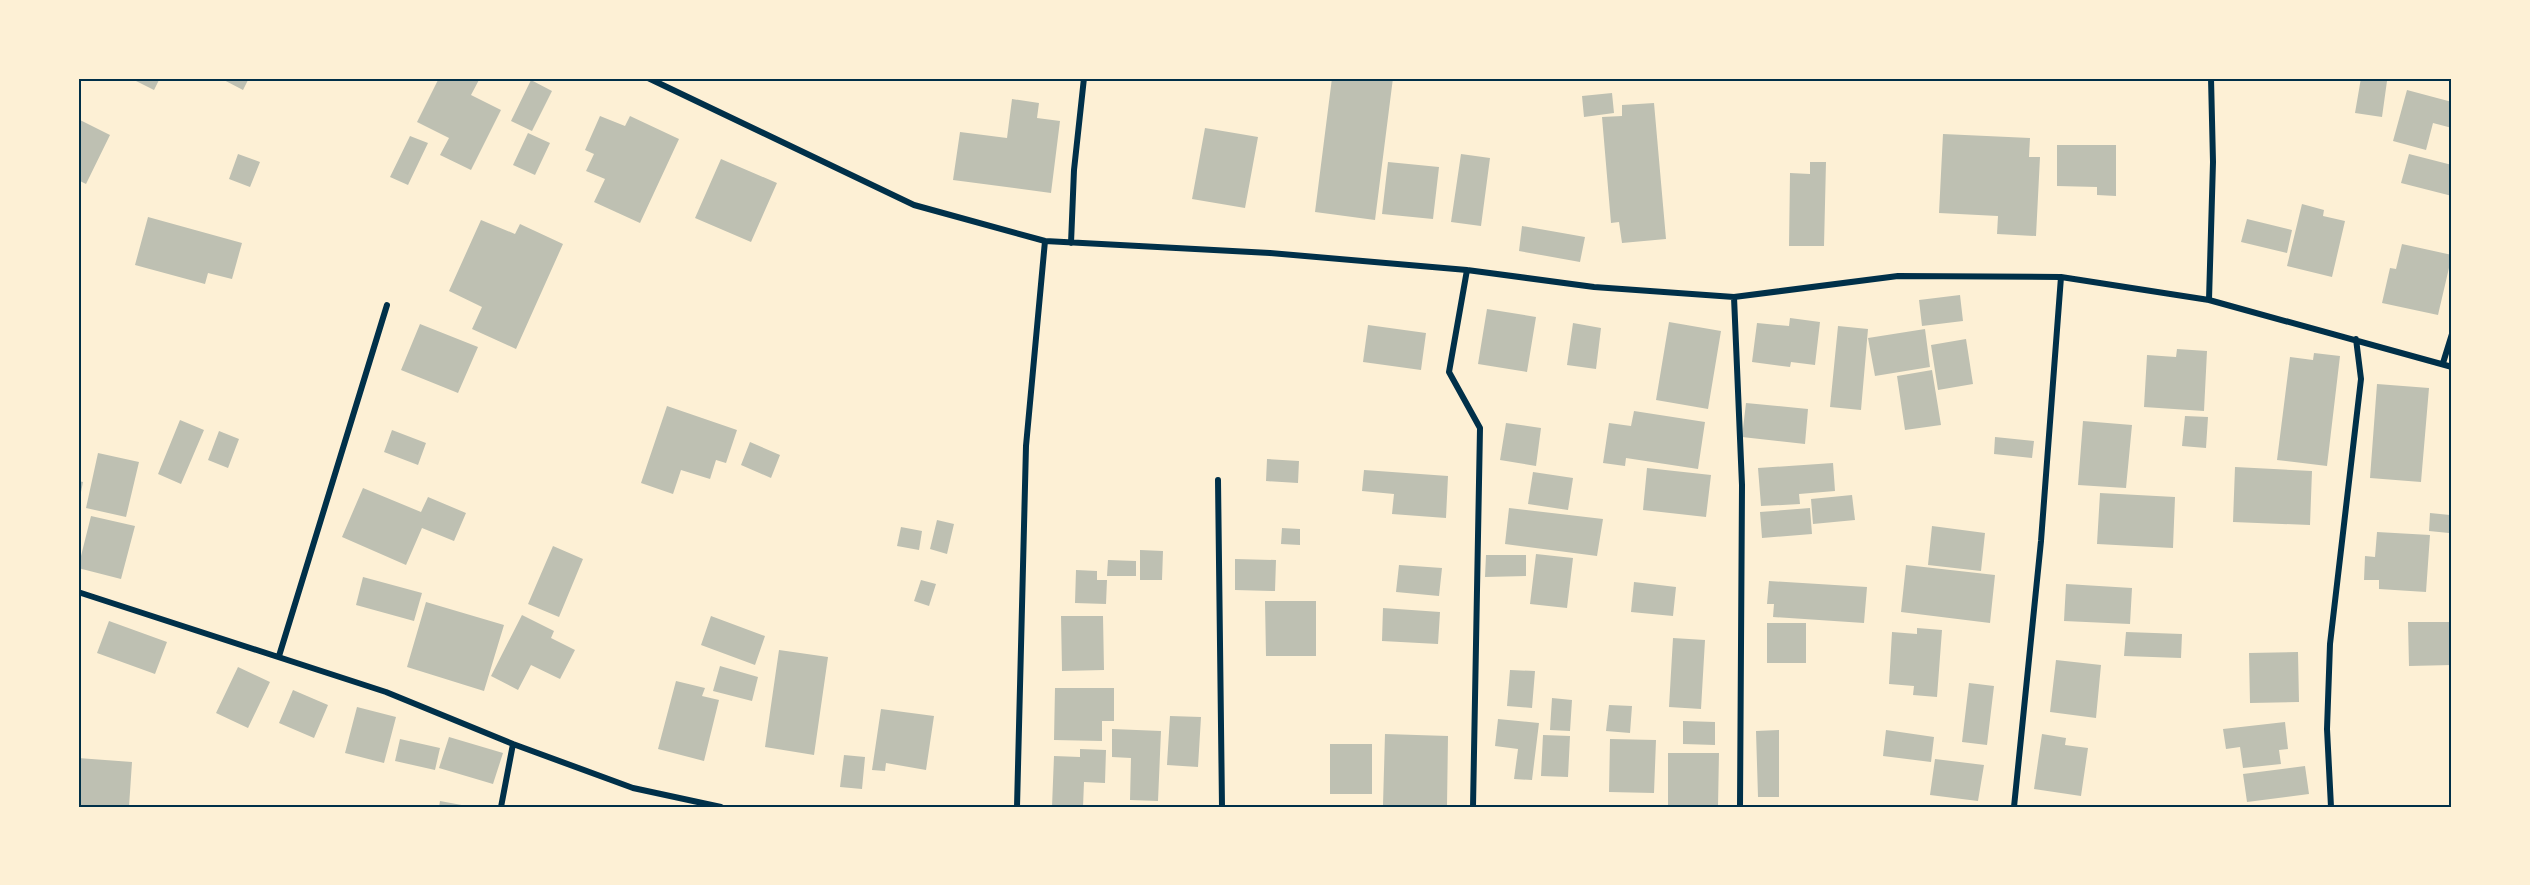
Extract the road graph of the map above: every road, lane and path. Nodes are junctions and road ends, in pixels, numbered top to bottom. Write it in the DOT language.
graph roads {
  1 [pos="648,78"];
  2 [pos="1084,78"];
  3 [pos="2211,78"];
  4 [pos="1045,241"];
  5 [pos="1071,243"];
  6 [pos="1467,270"];
  7 [pos="2061,276"];
  8 [pos="1734,297"];
  9 [pos="2209,300"];
  10 [pos="387,305"];
  11 [pos="2452,334"];
  12 [pos="2356,339"];
  13 [pos="2443,363"];
  14 [pos="2452,367"];
  15 [pos="1218,480"];
  16 [pos="78,592"];
  17 [pos="279,656"];
  18 [pos="513,744"];
  19 [pos="501,807"];
  20 [pos="721,807"];
  21 [pos="1017,807"];
  22 [pos="1222,807"];
  23 [pos="1473,807"];
  24 [pos="1740,807"];
  25 [pos="2014,807"];
  26 [pos="2331,807"];
  1 -- 4 [label="street"];
  2 -- 5 [label="street"];
  3 -- 9 [label="street"];
  4 -- 5 [label="street"];
  4 -- 21 [label="street"];
  5 -- 6 [label="street"];
  6 -- 8 [label="street"];
  6 -- 23 [label="street"];
  7 -- 8 [label="street"];
  7 -- 9 [label="street"];
  7 -- 25 [label="street"];
  8 -- 24 [label="street"];
  9 -- 12 [label="street"];
  10 -- 17 [label="street"];
  11 -- 13 [label="street"];
  12 -- 13 [label="street"];
  12 -- 26 [label="street"];
  13 -- 14 [label="street"];
  15 -- 22 [label="street"];
  16 -- 17 [label="street"];
  17 -- 18 [label="street"];
  18 -- 19 [label="street"];
  18 -- 20 [label="street"];
}
